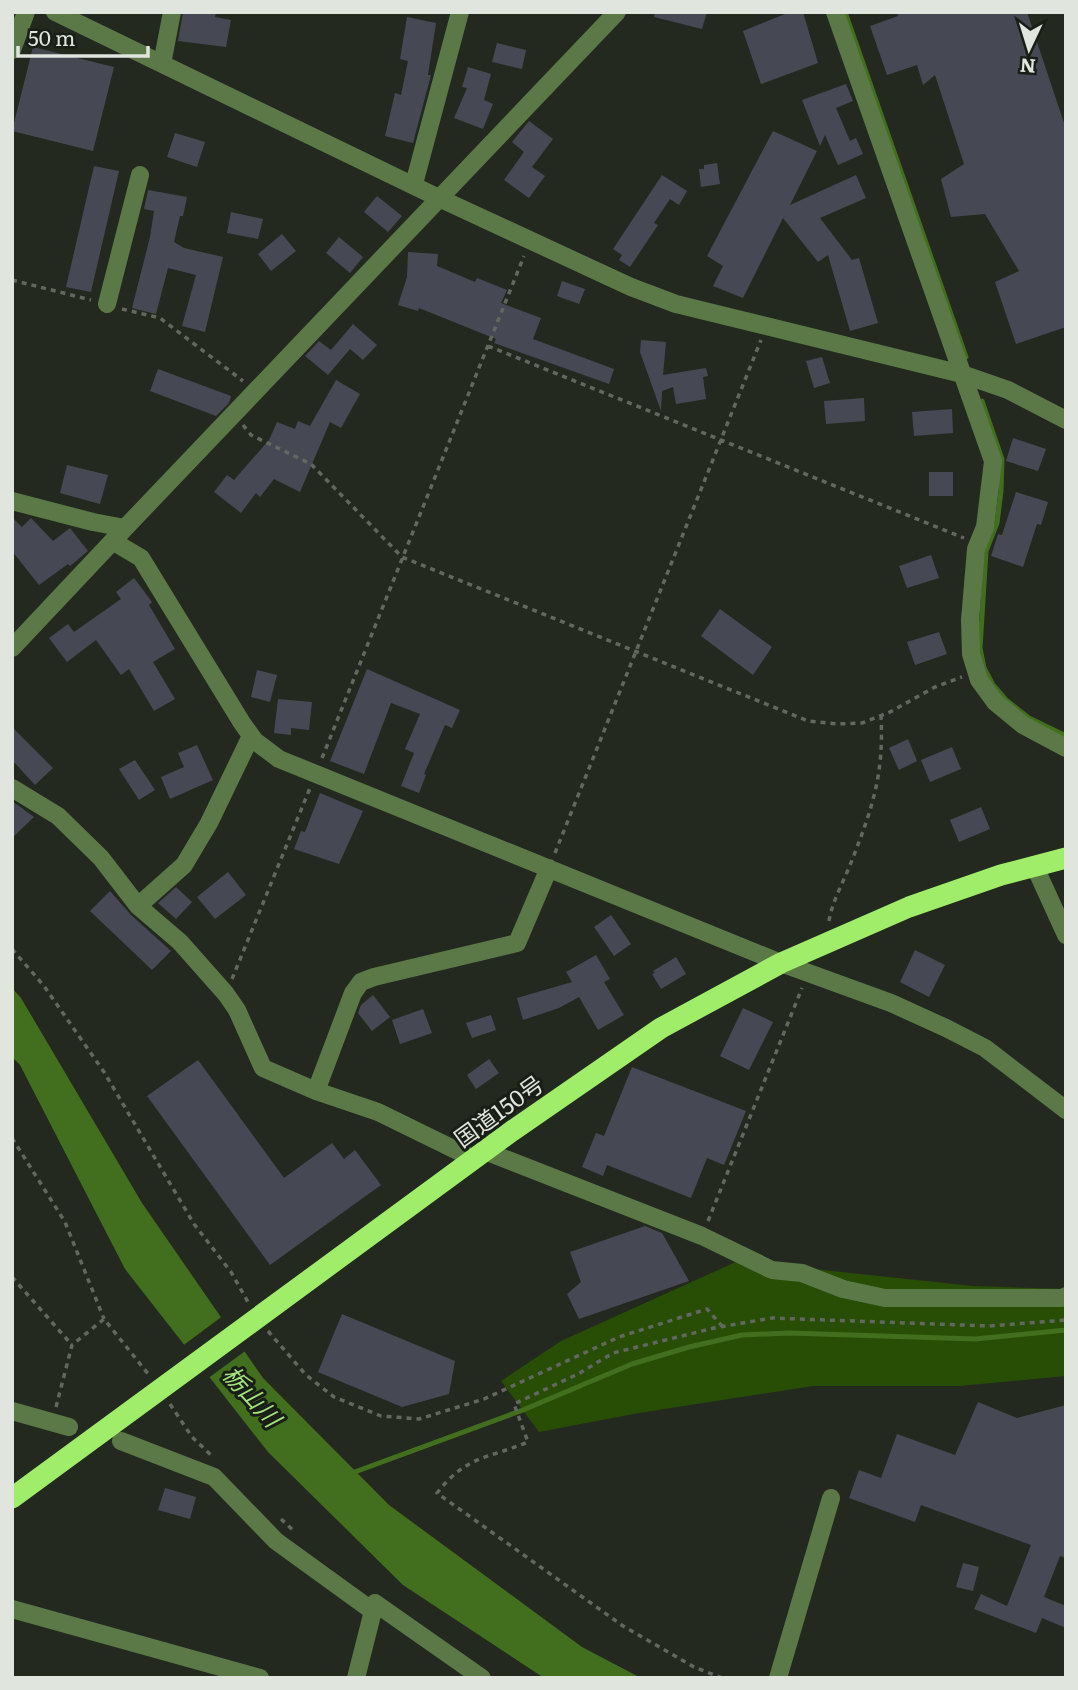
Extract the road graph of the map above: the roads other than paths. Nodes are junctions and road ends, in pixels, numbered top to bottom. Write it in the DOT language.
graph roads {
  1 [pos="26,12"];
  2 [pos="55,12"];
  3 [pos="172,12"];
  4 [pos="460,12"];
  5 [pos="617,12"];
  6 [pos="835,12"];
  7 [pos="12,50"];
  8 [pos="162,64"];
  9 [pos="140,175"];
  10 [pos="414,184"];
  11 [pos="441,199"];
  12 [pos="107,304"];
  13 [pos="962,374"];
  14 [pos="1066,420"];
  15 [pos="12,501"];
  16 [pos="119,535"];
  17 [pos="12,648"];
  18 [pos="251,736"];
  19 [pos="1066,748"];
  20 [pos="12,788"];
  21 [pos="1066,858"];
  22 [pos="1035,867"];
  23 [pos="550,868"];
  24 [pos="138,906"];
  25 [pos="1066,935"];
  26 [pos="781,963"];
  27 [pos="316,1091"];
  28 [pos="1066,1110"];
  29 [pos="480,1155"];
  30 [pos="1066,1296"];
  31 [pos="12,1411"];
  32 [pos="60,1425"];
  33 [pos="121,1441"];
  34 [pos="12,1498"];
  35 [pos="831,1498"];
  36 [pos="12,1609"];
  37 [pos="374,1612"];
  38 [pos="260,1678"];
  39 [pos="356,1678"];
  40 [pos="482,1678"];
  41 [pos="778,1678"];
  1 -- 7 [label="street"];
  2 -- 8 [label="street"];
  3 -- 8 [label="street"];
  4 -- 10 [label="street"];
  5 -- 11 [label="street"];
  6 -- 13 [label="street"];
  8 -- 10 [label="street"];
  9 -- 12 [label="street"];
  10 -- 11 [label="street"];
  11 -- 13 [label="street"];
  11 -- 16 [label="street"];
  13 -- 14 [label="street"];
  13 -- 19 [label="street"];
  15 -- 16 [label="street"];
  16 -- 17 [label="street"];
  16 -- 18 [label="street"];
  18 -- 23 [label="street"];
  18 -- 24 [label="street"];
  20 -- 24 [label="street"];
  21 -- 22 [label="highway, 国道150号"];
  22 -- 25 [label="street"];
  22 -- 26 [label="highway, 国道150号"];
  23 -- 26 [label="street"];
  23 -- 27 [label="street"];
  24 -- 27 [label="street"];
  26 -- 28 [label="street"];
  26 -- 29 [label="highway, 国道150号"];
  27 -- 29 [label="street"];
  29 -- 30 [label="street"];
  29 -- 34 [label="highway, 国道150号"];
  31 -- 32 [label="street"];
  33 -- 37 [label="street"];
  35 -- 41 [label="street"];
  36 -- 38 [label="street"];
  37 -- 39 [label="street"];
  37 -- 40 [label="street"];
}
